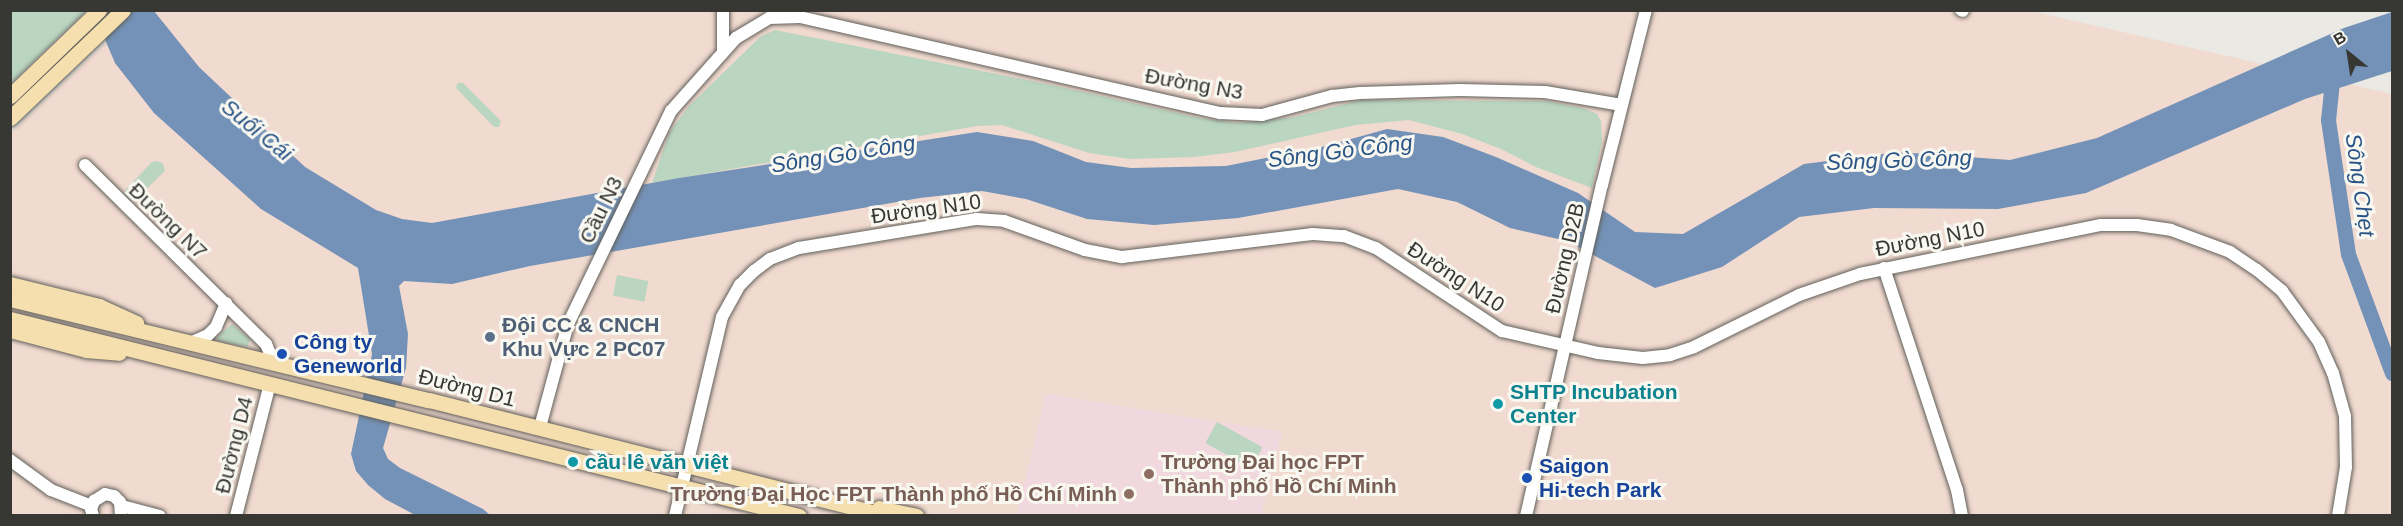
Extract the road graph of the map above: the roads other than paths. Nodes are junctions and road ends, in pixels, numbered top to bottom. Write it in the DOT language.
graph roads {
  1 [pos="99,10"];
  2 [pos="123,10"];
  3 [pos="723,10"];
  4 [pos="1646,10"];
  5 [pos="796,14"];
  6 [pos="723,51"];
  7 [pos="18,96"];
  8 [pos="1622,105"];
  9 [pos="10,118"];
  10 [pos="85,165"];
  11 [pos="640,174"];
  12 [pos="1884,268"];
  13 [pos="10,284"];
  14 [pos="10,299"];
  15 [pos="226,303"];
  16 [pos="10,319"];
  17 [pos="10,330"];
  18 [pos="166,337"];
  19 [pos="190,343"];
  20 [pos="1565,346"];
  21 [pos="162,357"];
  22 [pos="273,363"];
  23 [pos="270,384"];
  24 [pos="540,427"];
  25 [pos="10,460"];
  26 [pos="688,463"];
  27 [pos="683,487"];
  28 [pos="92,511"];
  29 [pos="121,511"];
  30 [pos="777,512"];
  31 [pos="881,514"];
  32 [pos="160,516"];
  33 [pos="236,516"];
  34 [pos="675,516"];
  35 [pos="799,516"];
  36 [pos="916,516"];
  37 [pos="1526,516"];
  38 [pos="1962,516"];
  39 [pos="2338,516"];
  1 -- 7 [label="main road"];
  2 -- 7 [label="main road"];
  3 -- 6 [label="street"];
  4 -- 8 [label="street, Đường D2B"];
  5 -- 6 [label="street, Đường N3"];
  5 -- 8 [label="street, Đường N3"];
  6 -- 11 [label="street, Đường N3"];
  7 -- 9 [label="main road"];
  8 -- 20 [label="street, Đường D2B"];
  10 -- 15 [label="street, Đường N7"];
  11 -- 24 [label="street, Cầu N3"];
  12 -- 20 [label="street, Đường N10"];
  12 -- 38 [label="street"];
  12 -- 39 [label="street, Đường N10"];
  13 -- 18 [label="main road"];
  14 -- 18 [label="main road, Đường D1"];
  15 -- 19 [label="street"];
  15 -- 22 [label="street, Đường N7"];
  16 -- 21 [label="main road, Đường D1"];
  17 -- 21 [label="main road"];
  18 -- 19 [label="main road, Đường D1"];
  19 -- 22 [label="main road, Đường D1"];
  20 -- 26 [label="street, Đường N10"];
  20 -- 37 [label="street, Đường D2B"];
  21 -- 23 [label="main road, Đường D1"];
  22 -- 24 [label="main road, Đường D1"];
  23 -- 27 [label="main road, Đường D1"];
  23 -- 33 [label="street, Đường D4"];
  24 -- 26 [label="main road, Đường D1"];
  25 -- 28 [label="street"];
  26 -- 27 [label="street, Đường N10"];
  26 -- 31 [label="main road, Đường D1"];
  27 -- 30 [label="main road, Đường D1"];
  27 -- 34 [label="street, Đường N10"];
  28 -- 29 [label="street"];
  29 -- 32 [label="street"];
  30 -- 35 [label="main road, Đường D1"];
  31 -- 36 [label="main road, Đường D1"];
}
